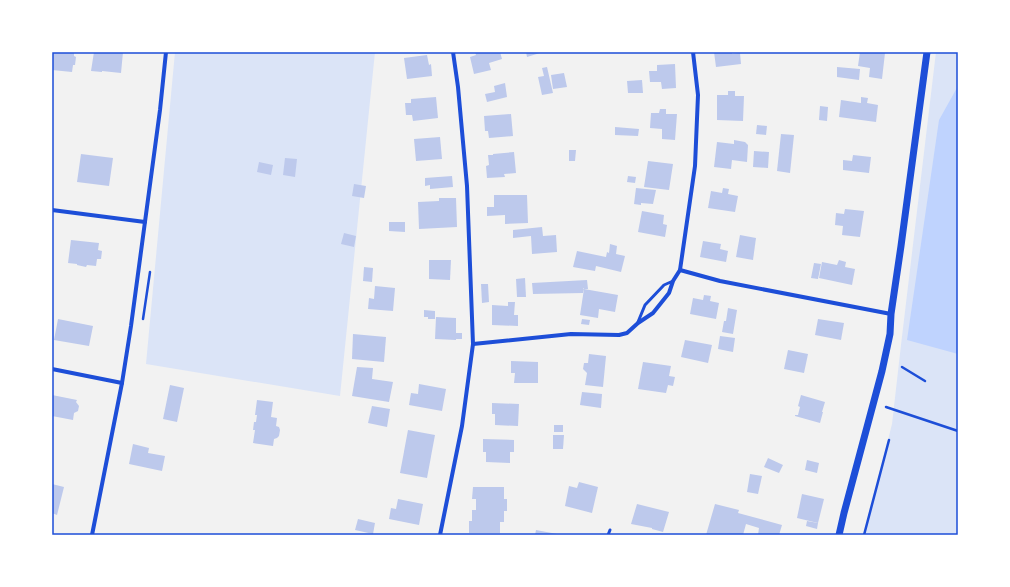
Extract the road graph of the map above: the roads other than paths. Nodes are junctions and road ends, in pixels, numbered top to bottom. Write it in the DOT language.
graph roads {
  1 [pos="166,52"];
  2 [pos="453,52"];
  3 [pos="693,52"];
  4 [pos="927,52"];
  5 [pos="52,210"];
  6 [pos="145,222"];
  7 [pos="680,270"];
  8 [pos="673,281"];
  9 [pos="891,314"];
  10 [pos="638,323"];
  11 [pos="473,344"];
  12 [pos="52,370"];
  13 [pos="122,383"];
  14 [pos="610,530"];
  15 [pos="92,535"];
  16 [pos="440,535"];
  17 [pos="608,535"];
  18 [pos="840,535"];
  1 -- 6 [label="street"];
  2 -- 11 [label="street"];
  3 -- 7 [label="street"];
  4 -- 9 [label="street"];
  5 -- 6 [label="street"];
  6 -- 13 [label="street"];
  7 -- 8 [label="street"];
  7 -- 9 [label="street"];
  8 -- 10 [label="street"];
  8 -- 10 [label="lane"];
  9 -- 18 [label="street"];
  10 -- 11 [label="street"];
  11 -- 16 [label="street"];
  12 -- 13 [label="street"];
  13 -- 15 [label="street"];
  14 -- 17 [label="lane"];
}
